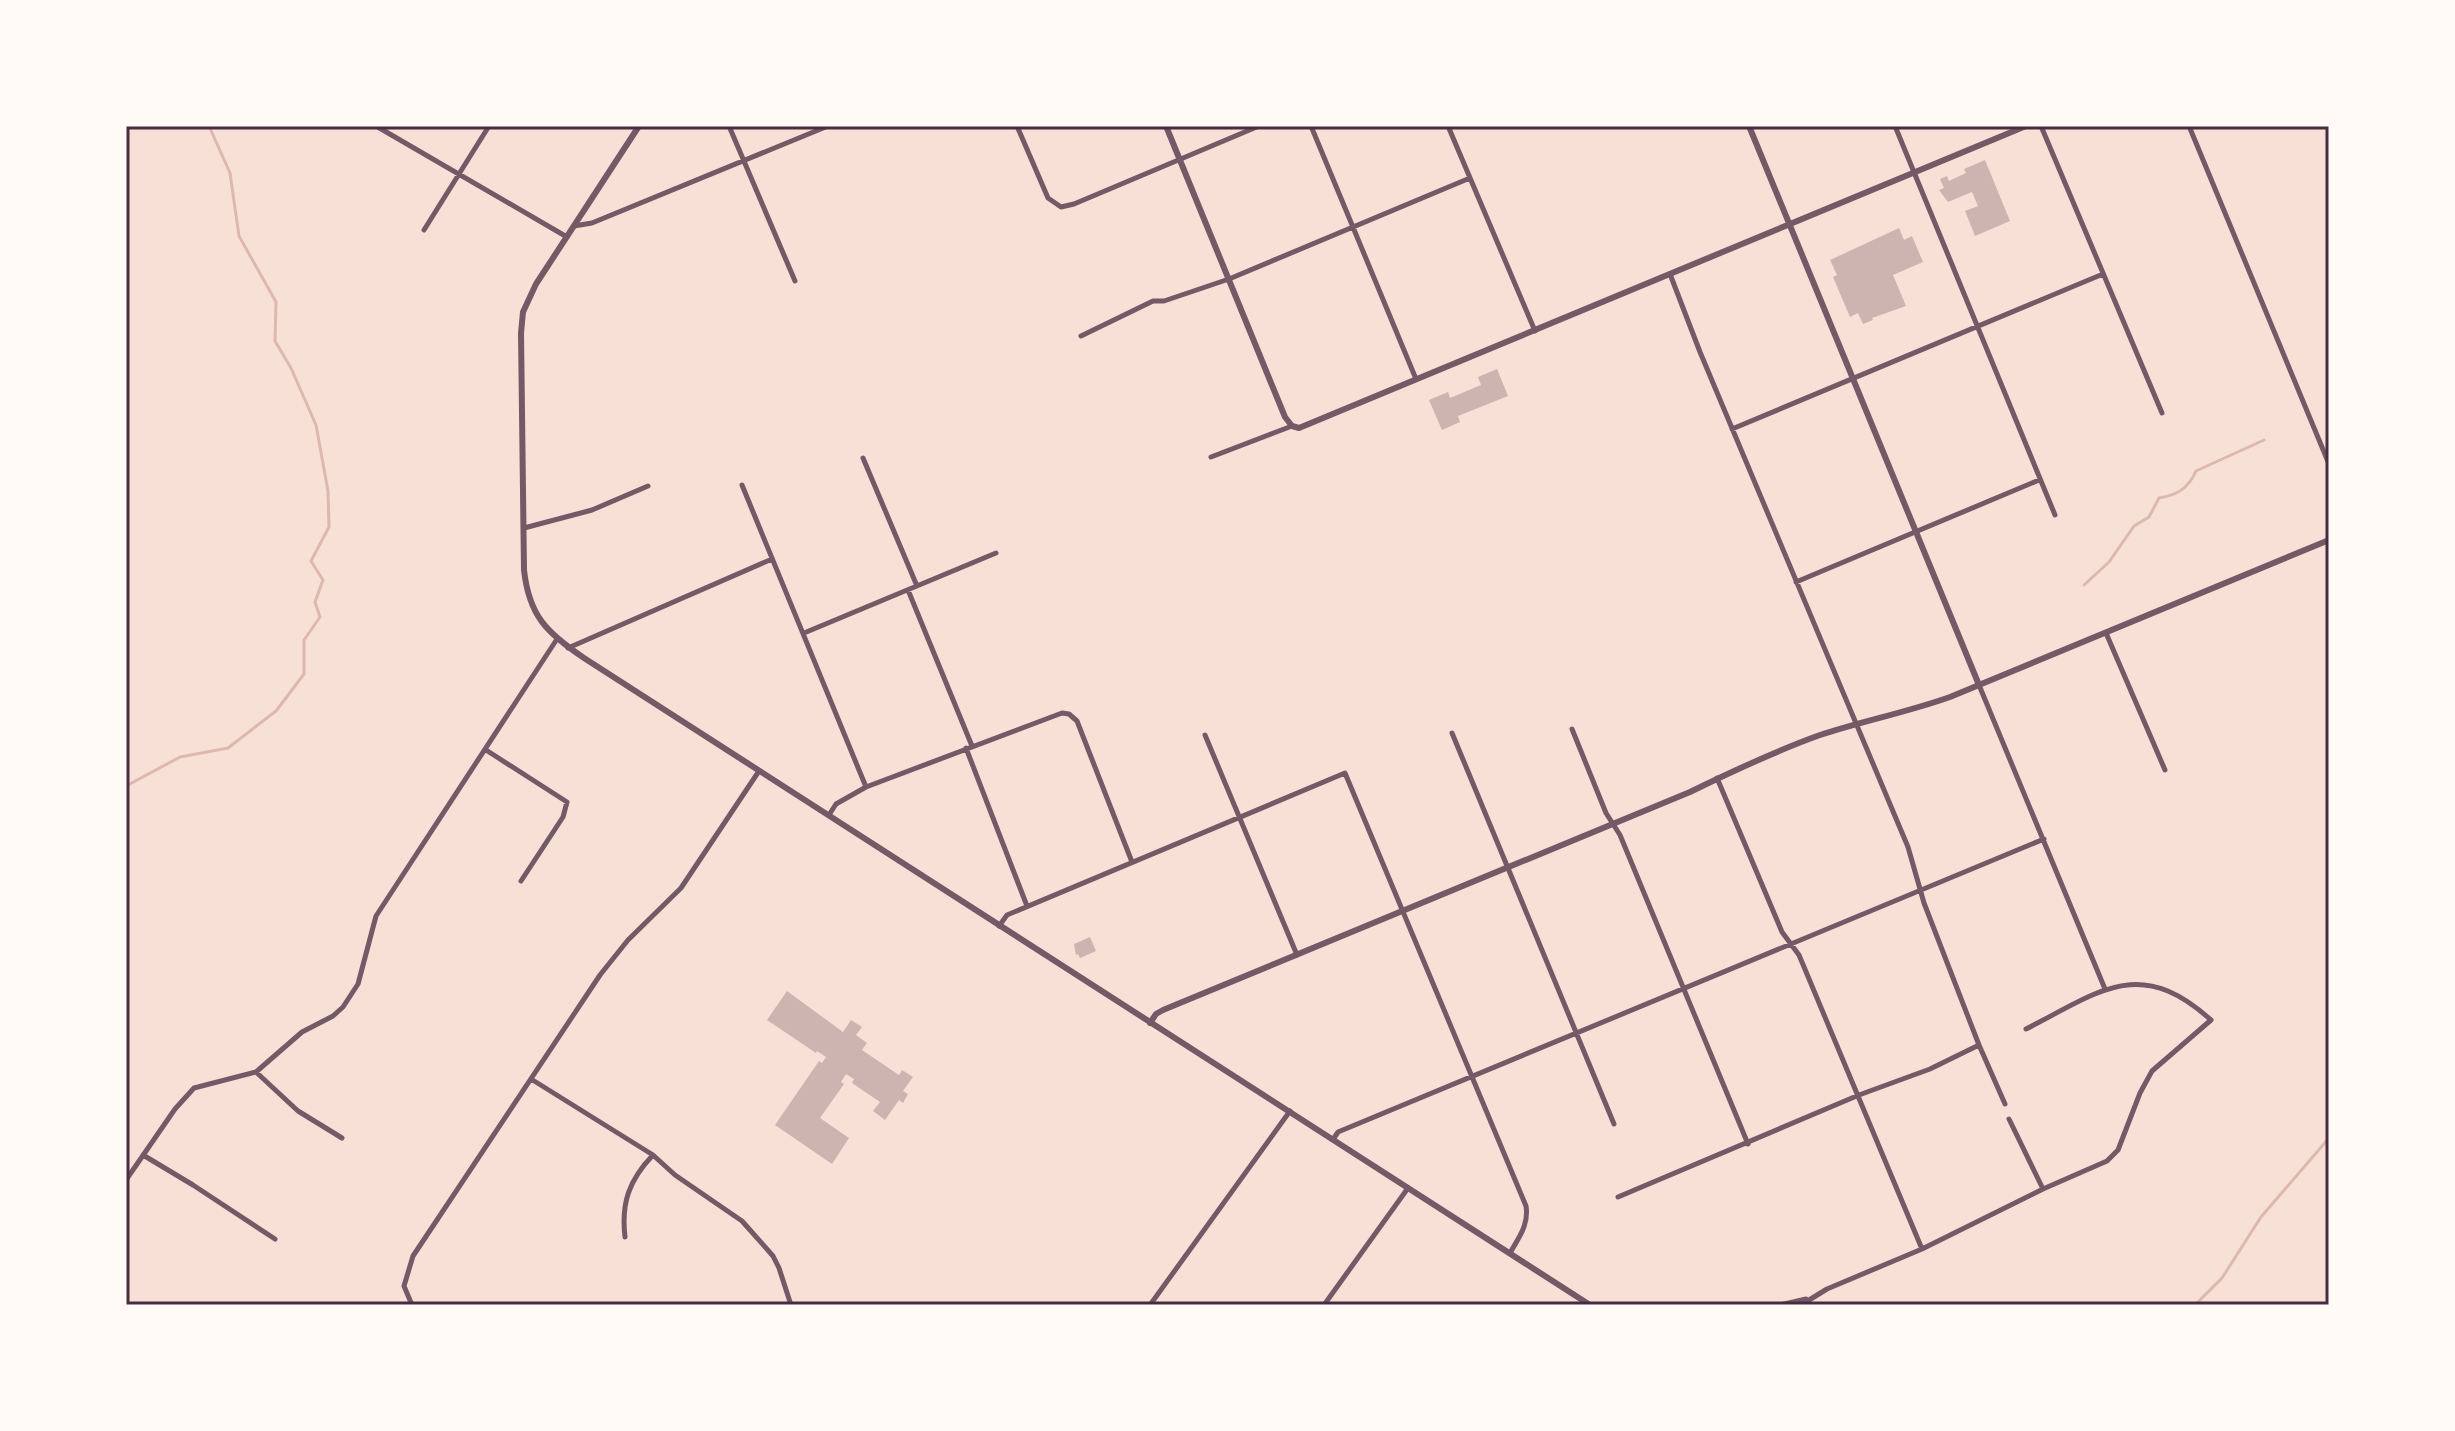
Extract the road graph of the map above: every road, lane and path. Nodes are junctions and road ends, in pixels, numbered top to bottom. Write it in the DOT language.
graph roads {
  1 [pos="376,126"];
  2 [pos="489,126"];
  3 [pos="639,126"];
  4 [pos="729,126"];
  5 [pos="828,126"];
  6 [pos="1017,126"];
  7 [pos="1166,126"];
  8 [pos="1259,126"];
  9 [pos="1311,126"];
  10 [pos="1448,126"];
  11 [pos="1749,126"];
  12 [pos="1895,126"];
  13 [pos="2026,126"];
  14 [pos="2041,126"];
  15 [pos="2189,126"];
  16 [pos="1180,159"];
  17 [pos="744,162"];
  18 [pos="1915,173"];
  19 [pos="458,174"];
  20 [pos="1470,178"];
  21 [pos="1352,225"];
  22 [pos="1788,225"];
  23 [pos="574,226"];
  24 [pos="424,230"];
  25 [pos="567,237"];
  26 [pos="1670,274"];
  27 [pos="2103,274"];
  28 [pos="1229,279"];
  29 [pos="795,281"];
  30 [pos="1979,327"];
  31 [pos="1535,331"];
  32 [pos="1081,336"];
  33 [pos="1416,379"];
  34 [pos="1852,379"];
  35 [pos="2162,413"];
  36 [pos="1292,426"];
  37 [pos="1732,429"];
  38 [pos="1211,457"];
  39 [pos="863,458"];
  40 [pos="2329,464"];
  41 [pos="2039,480"];
  42 [pos="742,485"];
  43 [pos="648,486"];
  44 [pos="2055,515"];
  45 [pos="524,528"];
  46 [pos="1916,533"];
  47 [pos="2329,540"];
  48 [pos="996,553"];
  49 [pos="772,559"];
  50 [pos="1796,582"];
  51 [pos="917,586"];
  52 [pos="908,590"];
  53 [pos="804,633"];
  54 [pos="2106,633"];
  55 [pos="557,639"];
  56 [pos="568,648"];
  57 [pos="1979,685"];
  58 [pos="1857,725"];
  59 [pos="1572,729"];
  60 [pos="1452,733"];
  61 [pos="1205,735"];
  62 [pos="969,747"];
  63 [pos="486,750"];
  64 [pos="2165,770"];
  65 [pos="759,771"];
  66 [pos="1717,778"];
  67 [pos="866,787"];
  68 [pos="829,815"];
  69 [pos="1241,817"];
  70 [pos="1613,824"];
  71 [pos="2044,839"];
  72 [pos="1132,862"];
  73 [pos="1509,867"];
  74 [pos="521,881"];
  75 [pos="1920,890"];
  76 [pos="1027,906"];
  77 [pos="1402,911"];
  78 [pos="999,926"];
  79 [pos="1791,943"];
  80 [pos="1297,955"];
  81 [pos="1684,988"];
  82 [pos="2105,989"];
  83 [pos="1150,1023"];
  84 [pos="2026,1029"];
  85 [pos="1576,1033"];
  86 [pos="1979,1045"];
  87 [pos="256,1072"];
  88 [pos="1472,1077"];
  89 [pos="531,1079"];
  90 [pos="1859,1095"];
  91 [pos="2005,1104"];
  92 [pos="1290,1111"];
  93 [pos="2009,1119"];
  94 [pos="1614,1124"];
  95 [pos="342,1138"];
  96 [pos="1334,1138"];
  97 [pos="1748,1144"];
  98 [pos="143,1155"];
  99 [pos="653,1155"];
  100 [pos="126,1180"];
  101 [pos="1408,1188"];
  102 [pos="2043,1189"];
  103 [pos="1618,1197"];
  104 [pos="625,1237"];
  105 [pos="275,1239"];
  106 [pos="1922,1249"];
  107 [pos="1510,1253"];
  108 [pos="1810,1298"];
  109 [pos="412,1305"];
  110 [pos="791,1305"];
  111 [pos="1150,1305"];
  112 [pos="1324,1305"];
  113 [pos="1590,1305"];
  114 [pos="1780,1305"];
  115 [pos="1801,1305"];
  1 -- 19 [label="street"];
  2 -- 19 [label="street"];
  3 -- 23 [label="street"];
  4 -- 17 [label="street"];
  5 -- 17 [label="street"];
  6 -- 16 [label="street"];
  7 -- 16 [label="street"];
  8 -- 16 [label="street"];
  9 -- 21 [label="street"];
  10 -- 20 [label="street"];
  11 -- 22 [label="street"];
  12 -- 18 [label="street"];
  13 -- 18 [label="street"];
  14 -- 27 [label="street"];
  15 -- 40 [label="street"];
  16 -- 28 [label="street"];
  17 -- 23 [label="street"];
  17 -- 29 [label="street"];
  18 -- 22 [label="street"];
  18 -- 30 [label="street"];
  19 -- 24 [label="street"];
  19 -- 25 [label="street"];
  20 -- 21 [label="street"];
  20 -- 31 [label="street"];
  21 -- 28 [label="street"];
  21 -- 33 [label="street"];
  22 -- 26 [label="street"];
  22 -- 34 [label="street"];
  23 -- 25 [label="street"];
  25 -- 45 [label="street"];
  26 -- 31 [label="street"];
  26 -- 37 [label="street"];
  27 -- 30 [label="street"];
  27 -- 35 [label="street"];
  28 -- 32 [label="street"];
  28 -- 36 [label="street"];
  30 -- 34 [label="street"];
  30 -- 41 [label="street"];
  31 -- 33 [label="street"];
  33 -- 36 [label="street"];
  34 -- 37 [label="street"];
  34 -- 46 [label="street"];
  36 -- 38 [label="street"];
  37 -- 50 [label="street"];
  39 -- 51 [label="street"];
  41 -- 44 [label="street"];
  41 -- 46 [label="street"];
  42 -- 49 [label="street"];
  43 -- 45 [label="street"];
  45 -- 55 [label="street"];
  46 -- 50 [label="street"];
  46 -- 57 [label="street"];
  47 -- 54 [label="street"];
  48 -- 51 [label="street"];
  49 -- 53 [label="street"];
  49 -- 56 [label="street"];
  50 -- 58 [label="street"];
  51 -- 52 [label="street"];
  52 -- 53 [label="street"];
  52 -- 62 [label="street"];
  53 -- 67 [label="street"];
  54 -- 57 [label="street"];
  54 -- 64 [label="street"];
  55 -- 56 [label="street"];
  55 -- 63 [label="street"];
  56 -- 65 [label="street"];
  57 -- 58 [label="street"];
  57 -- 71 [label="street"];
  58 -- 66 [label="street"];
  58 -- 75 [label="street"];
  59 -- 70 [label="street"];
  60 -- 73 [label="street"];
  61 -- 69 [label="street"];
  62 -- 67 [label="street"];
  62 -- 72 [label="street"];
  62 -- 76 [label="street"];
  63 -- 74 [label="street"];
  63 -- 87 [label="street"];
  65 -- 68 [label="street"];
  65 -- 89 [label="street"];
  66 -- 70 [label="street"];
  66 -- 79 [label="street"];
  67 -- 68 [label="street"];
  68 -- 78 [label="street"];
  69 -- 72 [label="street"];
  69 -- 77 [label="street"];
  69 -- 80 [label="street"];
  70 -- 73 [label="street"];
  70 -- 81 [label="street"];
  71 -- 75 [label="street"];
  71 -- 82 [label="street"];
  72 -- 76 [label="street"];
  73 -- 77 [label="street"];
  73 -- 85 [label="street"];
  75 -- 79 [label="street"];
  75 -- 86 [label="street"];
  76 -- 78 [label="street"];
  77 -- 80 [label="street"];
  77 -- 88 [label="street"];
  78 -- 83 [label="street"];
  79 -- 81 [label="street"];
  79 -- 90 [label="street"];
  80 -- 83 [label="street"];
  81 -- 85 [label="street"];
  81 -- 97 [label="street"];
  82 -- 84 [label="street"];
  82 -- 102 [label="street"];
  83 -- 92 [label="street"];
  85 -- 88 [label="street"];
  85 -- 94 [label="street"];
  86 -- 90 [label="street"];
  86 -- 91 [label="street"];
  87 -- 95 [label="street"];
  87 -- 98 [label="street"];
  88 -- 96 [label="street"];
  88 -- 107 [label="street"];
  89 -- 99 [label="street"];
  89 -- 109 [label="street"];
  90 -- 97 [label="street"];
  90 -- 106 [label="street"];
  92 -- 96 [label="street"];
  92 -- 111 [label="street"];
  93 -- 102 [label="street"];
  96 -- 101 [label="street"];
  97 -- 103 [label="street"];
  98 -- 100 [label="street"];
  98 -- 105 [label="street"];
  99 -- 104 [label="street"];
  99 -- 110 [label="street"];
  101 -- 107 [label="street"];
  101 -- 112 [label="street"];
  102 -- 106 [label="street"];
  106 -- 108 [label="street"];
  107 -- 113 [label="street"];
  108 -- 114 [label="street"];
  108 -- 115 [label="street"];
}
